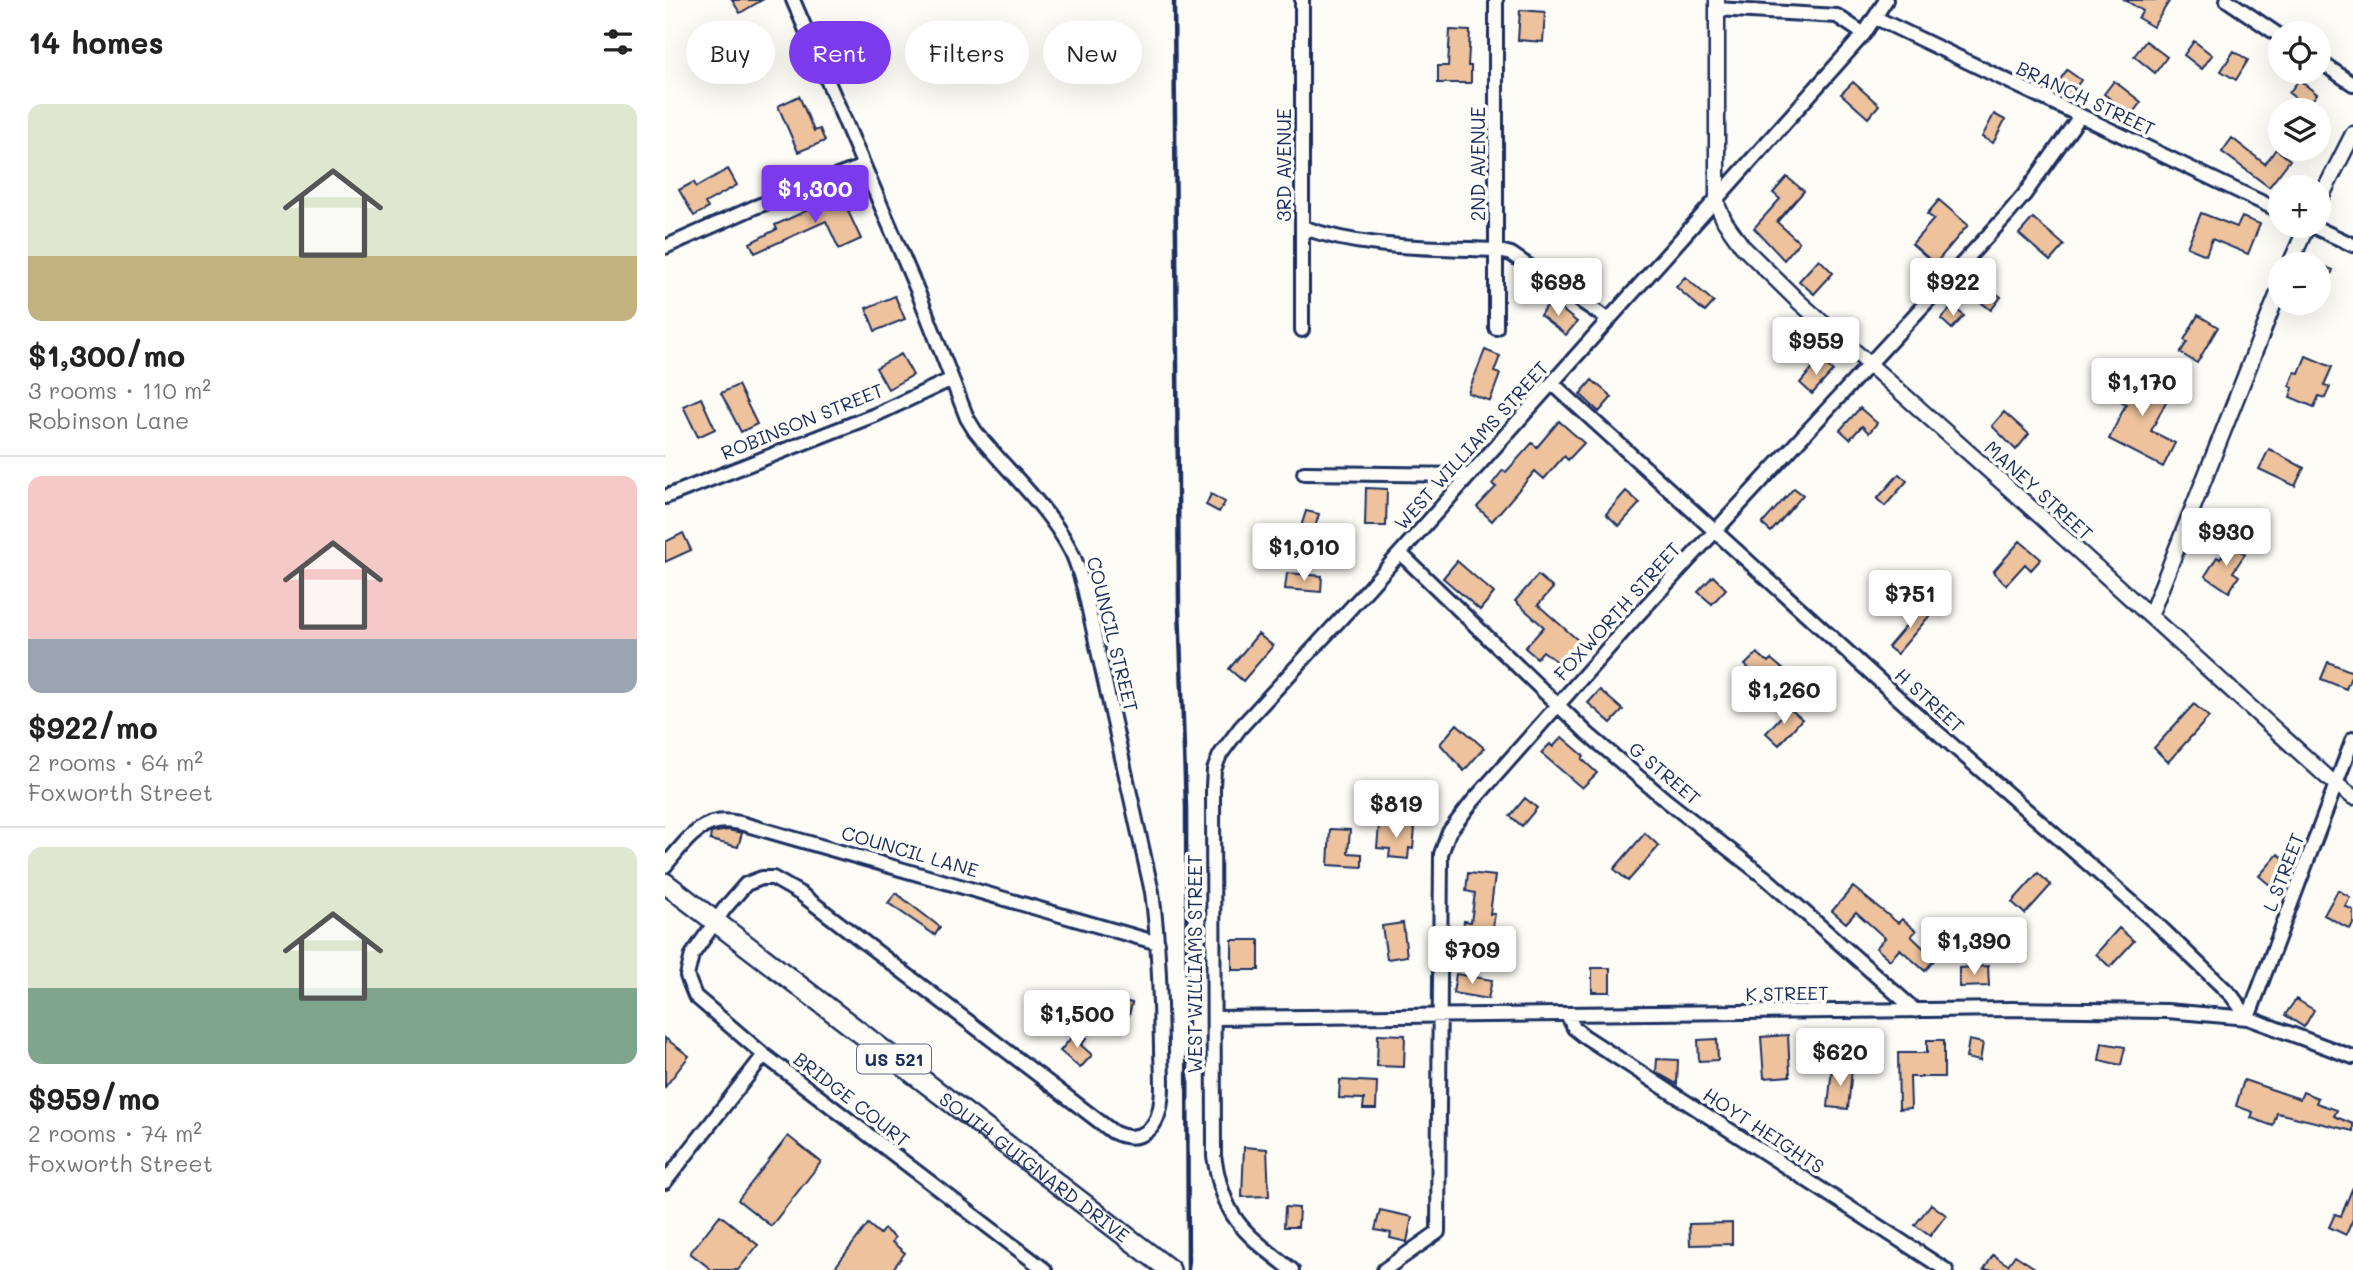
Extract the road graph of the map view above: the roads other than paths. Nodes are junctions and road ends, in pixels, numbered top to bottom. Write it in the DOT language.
graph roads {
  1 [pos="793,0"];
  2 [pos="1302,0"];
  3 [pos="1496,0"];
  4 [pos="1886,0"];
  5 [pos="2227,0"];
  6 [pos="1717,5"];
  7 [pos="1876,18"];
  8 [pos="2268,28"];
  9 [pos="1864,34"];
  10 [pos="2331,69"];
  11 [pos="2353,84"];
  12 [pos="2080,116"];
  13 [pos="2353,134"];
  14 [pos="864,166"];
  15 [pos="2331,177"];
  16 [pos="1717,199"];
  17 [pos="2268,205"];
  18 [pos="1302,227"];
  19 [pos="2331,236"];
  20 [pos="2353,246"];
  21 [pos="665,247"];
  22 [pos="1496,250"];
  23 [pos="2269,315"];
  24 [pos="1609,320"];
  25 [pos="1496,328"];
  26 [pos="1302,330"];
  27 [pos="1870,365"];
  28 [pos="952,379"];
  29 [pos="1552,383"];
  30 [pos="1304,473"];
  31 [pos="1470,475"];
  32 [pos="665,497"];
  33 [pos="1716,532"];
  34 [pos="1400,553"];
  35 [pos="2150,617"];
  36 [pos="1559,705"];
  37 [pos="2353,739"];
  38 [pos="2336,784"];
  39 [pos="2353,797"];
  40 [pos="665,866"];
  41 [pos="665,883"];
  42 [pos="715,922"];
  43 [pos="1158,943"];
  44 [pos="1916,1011"];
  45 [pos="1439,1016"];
  46 [pos="1568,1016"];
  47 [pos="1214,1018"];
  48 [pos="2248,1018"];
  49 [pos="764,1055"];
  50 [pos="2353,1058"];
  51 [pos="665,1182"];
  52 [pos="1045,1270"];
  53 [pos="1170,1270"];
  54 [pos="1292,1270"];
  55 [pos="1384,1270"];
  56 [pos="1946,1270"];
  1 -- 14 [label="street, COUNCIL STREET"];
  2 -- 18 [label="street, 3RD AVENUE"];
  3 -- 22 [label="street, 2ND AVENUE"];
  4 -- 7 [label="street, WEST WILLIAMS STREET"];
  5 -- 8 [label="street"];
  6 -- 9 [label="street"];
  6 -- 16 [label="street"];
  7 -- 9 [label="street, WEST WILLIAMS STREET"];
  7 -- 12 [label="street, BRANCH STREET"];
  9 -- 16 [label="street, WEST WILLIAMS STREET"];
  10 -- 11 [label="street"];
  12 -- 17 [label="street, BRANCH STREET"];
  12 -- 27 [label="street, FOXWORTH STREET"];
  13 -- 15 [label="street"];
  14 -- 21 [label="street"];
  14 -- 28 [label="street, COUNCIL STREET"];
  16 -- 24 [label="street, WEST WILLIAMS STREET"];
  16 -- 27 [label="street, MANEY STREET"];
  18 -- 22 [label="street"];
  18 -- 26 [label="street, 3RD AVENUE"];
  19 -- 20 [label="street"];
  22 -- 24 [label="street"];
  22 -- 25 [label="street, 2ND AVENUE"];
  23 -- 35 [label="street"];
  24 -- 29 [label="street, WEST WILLIAMS STREET"];
  27 -- 33 [label="street, FOXWORTH STREET"];
  27 -- 35 [label="street, MANEY STREET"];
  28 -- 32 [label="street, ROBINSON STREET"];
  28 -- 43 [label="street, COUNCIL STREET"];
  29 -- 31 [label="street, WEST WILLIAMS STREET"];
  29 -- 33 [label="street, H STREET"];
  30 -- 31 [label="street"];
  31 -- 34 [label="street, WEST WILLIAMS STREET"];
  33 -- 36 [label="street, FOXWORTH STREET"];
  33 -- 48 [label="street, H STREET"];
  34 -- 36 [label="street, G STREET"];
  34 -- 47 [label="street, WEST WILLIAMS STREET"];
  35 -- 38 [label="street, MANEY STREET"];
  36 -- 44 [label="street, G STREET"];
  36 -- 45 [label="street, FOXWORTH STREET"];
  37 -- 38 [label="street, L STREET"];
  38 -- 39 [label="street, MANEY STREET"];
  38 -- 48 [label="street, L STREET"];
  40 -- 43 [label="street, COUNCIL LANE"];
  41 -- 42 [label="highway, SOUTH GUIGNARD DRIVE / US 521"];
  42 -- 43 [label="street, COUNCIL STREET"];
  42 -- 49 [label="street, COUNCIL STREET"];
  42 -- 53 [label="highway, SOUTH GUIGNARD DRIVE / US 521"];
  44 -- 46 [label="street, K STREET"];
  44 -- 48 [label="street, K STREET"];
  45 -- 46 [label="street, K STREET"];
  45 -- 47 [label="street, K STREET"];
  45 -- 55 [label="street, FOXWORTH STREET"];
  46 -- 56 [label="street, HOYT HEIGHTS"];
  47 -- 54 [label="street, WEST WILLIAMS STREET"];
  48 -- 50 [label="street, K STREET"];
  49 -- 51 [label="street, BRIDGE COURT"];
  49 -- 52 [label="street, BRIDGE COURT"];
}
